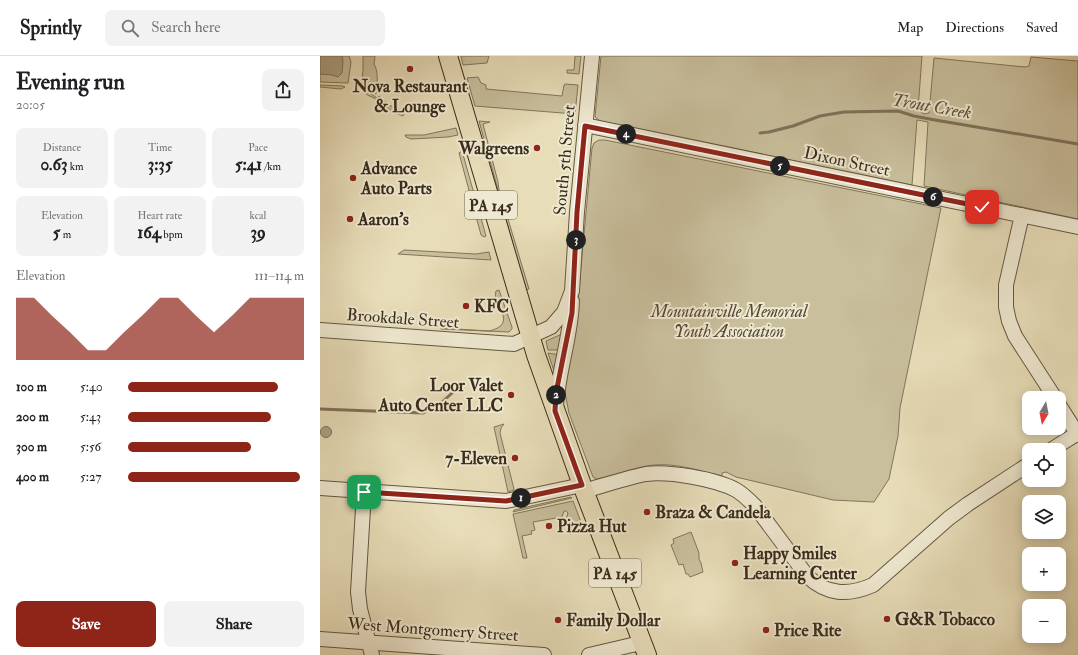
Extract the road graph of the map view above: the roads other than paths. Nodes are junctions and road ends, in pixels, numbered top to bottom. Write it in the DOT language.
graph roads {
  1 [pos="448,56"];
  2 [pos="592,56"];
  3 [pos="585,126"];
  4 [pos="1022,215"];
  5 [pos="1078,227"];
  6 [pos="572,291"];
  7 [pos="320,330"];
  8 [pos="530,336"];
  9 [pos="1050,391"];
  10 [pos="555,411"];
  11 [pos="1066,416"];
  12 [pos="1078,434"];
  13 [pos="1063,443"];
  14 [pos="1022,469"];
  15 [pos="320,488"];
  16 [pos="583,488"];
  17 [pos="364,492"];
  18 [pos="320,639"];
  19 [pos="644,648"];
  20 [pos="370,649"];
  21 [pos="544,655"];
  22 [pos="589,655"];
  1 -- 8 [label="main road, PA 145"];
  2 -- 3 [label="street, South 5th Street"];
  3 -- 4 [label="street, Dixon Street"];
  3 -- 6 [label="street, South 5th Street"];
  4 -- 5 [label="street, Dixon Street"];
  4 -- 9 [label="street"];
  6 -- 8 [label="street, South 5th Street"];
  6 -- 10 [label="street, South 5th Street"];
  7 -- 8 [label="street, Brookdale Street"];
  8 -- 10 [label="main road, PA 145"];
  10 -- 16 [label="main road, PA 145"];
  11 -- 12 [label="street"];
  12 -- 13 [label="street"];
  14 -- 16 [label="street"];
  15 -- 17 [label="street"];
  16 -- 17 [label="street"];
  16 -- 19 [label="main road, PA 145"];
  17 -- 20 [label="street"];
  18 -- 20 [label="street, West Montgomery Street"];
  19 -- 22 [label="street"];
  20 -- 21 [label="street, West Montgomery Street"];
}
